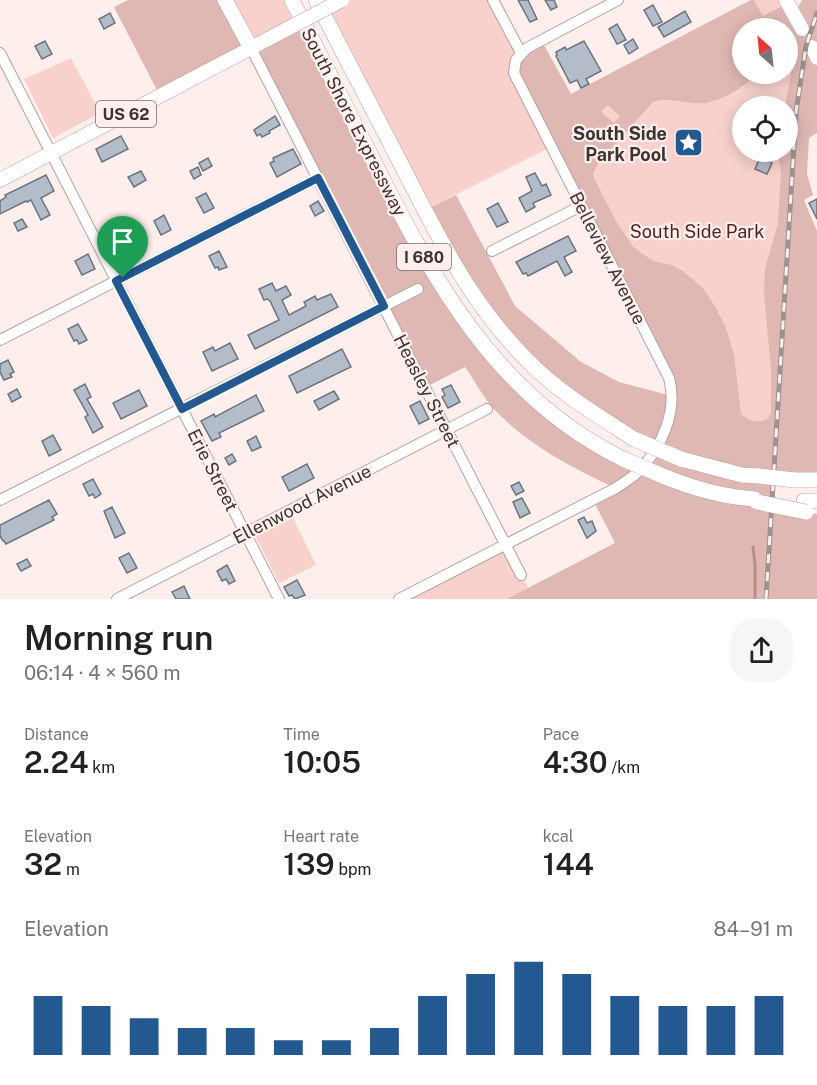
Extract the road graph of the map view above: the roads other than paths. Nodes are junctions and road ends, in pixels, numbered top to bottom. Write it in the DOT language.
graph roads {
  1 [pos="225,0"];
  2 [pos="292,0"];
  3 [pos="316,0"];
  4 [pos="342,0"];
  5 [pos="493,0"];
  6 [pos="618,0"];
  7 [pos="786,0"];
  8 [pos="801,29"];
  9 [pos="251,48"];
  10 [pos="0,53"];
  11 [pos="521,53"];
  12 [pos="51,153"];
  13 [pos="318,178"];
  14 [pos="0,180"];
  15 [pos="581,206"];
  16 [pos="492,251"];
  17 [pos="116,281"];
  18 [pos="418,289"];
  19 [pos="384,306"];
  20 [pos="0,340"];
  21 [pos="182,409"];
  22 [pos="487,410"];
  23 [pos="447,429"];
  24 [pos="817,480"];
  25 [pos="0,500"];
  26 [pos="811,507"];
  27 [pos="245,533"];
  28 [pos="506,544"];
  29 [pos="521,574"];
  30 [pos="117,599"];
  31 [pos="279,599"];
  32 [pos="399,599"];
  1 -- 9 [label="highway"];
  2 -- 26 [label="highway, South Shore Expressway / I 680, bridge"];
  3 -- 24 [label="highway, South Shore Expressway / I 680, bridge"];
  4 -- 9 [label="main road, US 62, bridge"];
  5 -- 11 [label="street"];
  6 -- 11 [label="street"];
  7 -- 8 [label="main road"];
  9 -- 12 [label="main road, US 62"];
  9 -- 13 [label="street, Heasley Street"];
  10 -- 12 [label="street, Erie Street"];
  11 -- 15 [label="street, Belleview Avenue"];
  12 -- 14 [label="main road, US 62"];
  12 -- 17 [label="street, Erie Street"];
  13 -- 17 [label="street"];
  13 -- 19 [label="street, Heasley Street"];
  15 -- 16 [label="street"];
  15 -- 28 [label="street, Belleview Avenue"];
  17 -- 20 [label="street"];
  17 -- 21 [label="street, Erie Street"];
  18 -- 19 [label="street"];
  19 -- 21 [label="street"];
  19 -- 23 [label="street, Heasley Street"];
  21 -- 25 [label="street"];
  21 -- 27 [label="street, Erie Street"];
  22 -- 23 [label="street, Ellenwood Avenue"];
  23 -- 27 [label="street, Ellenwood Avenue"];
  23 -- 28 [label="street, Heasley Street"];
  27 -- 30 [label="street, Ellenwood Avenue"];
  27 -- 31 [label="street, Erie Street"];
  28 -- 29 [label="street, Heasley Street"];
  28 -- 32 [label="street, Belleview Avenue"];
}
